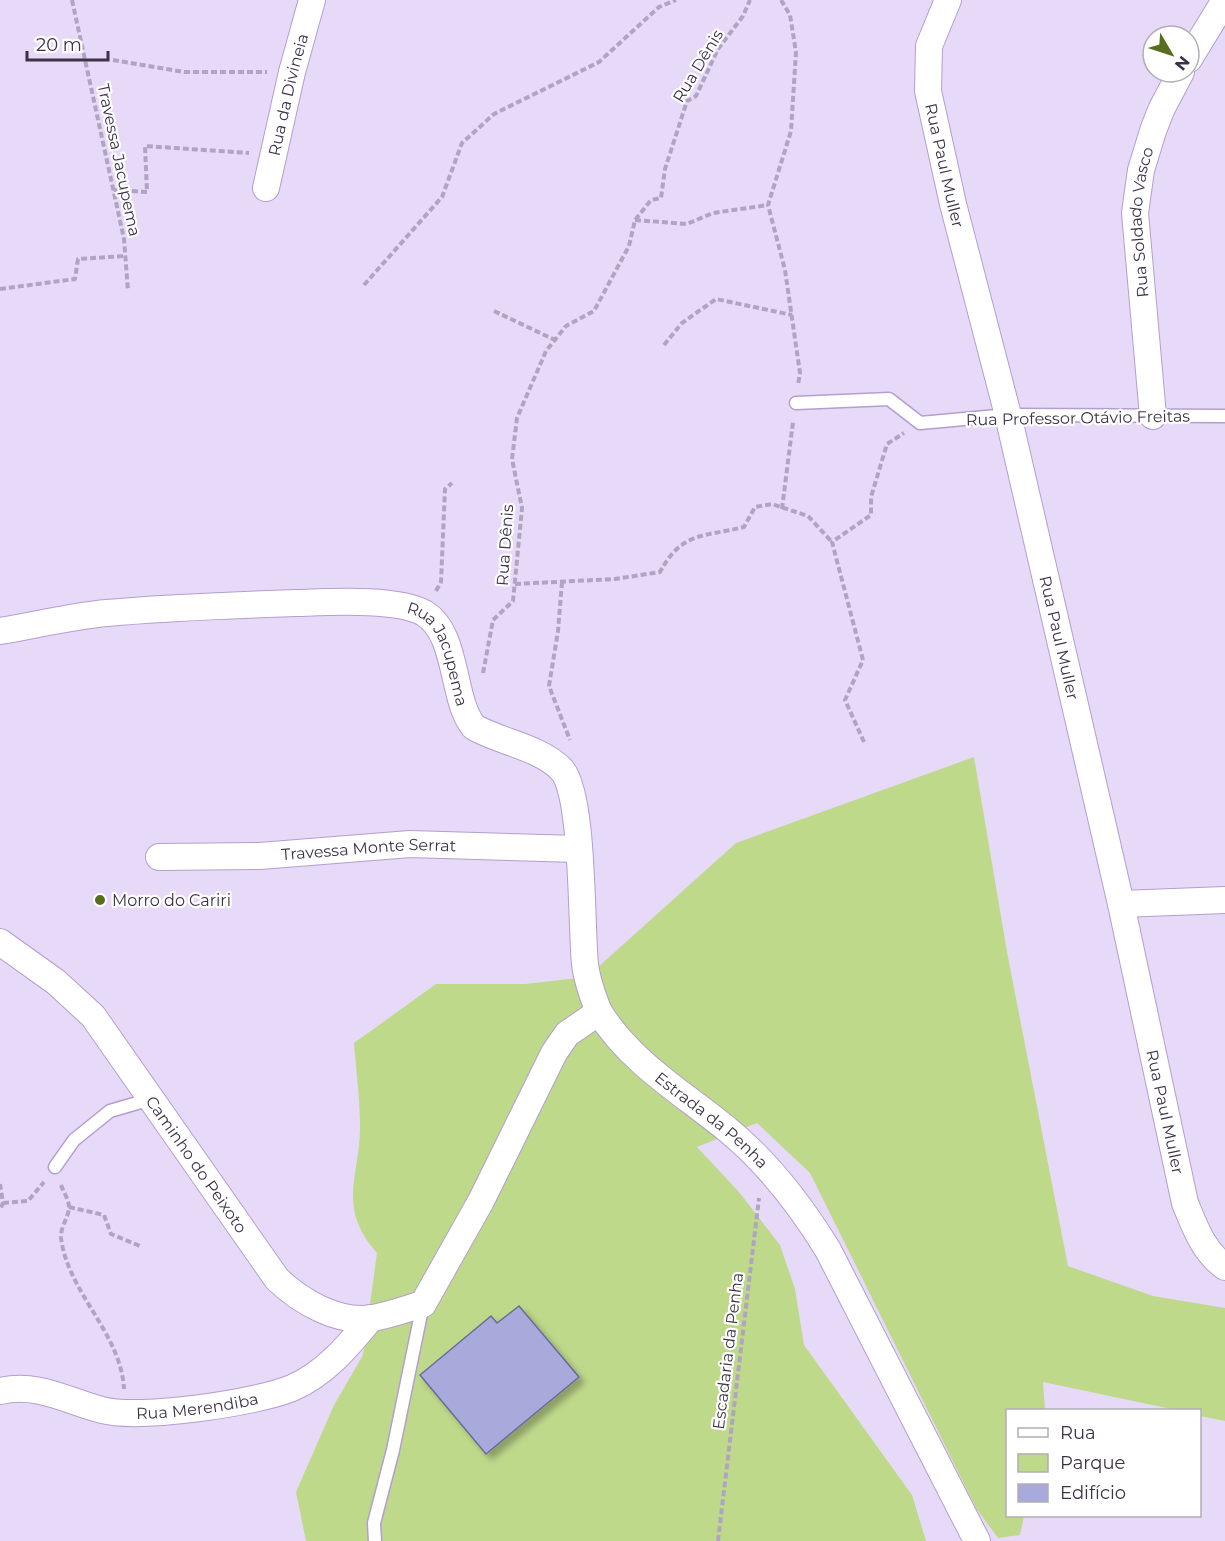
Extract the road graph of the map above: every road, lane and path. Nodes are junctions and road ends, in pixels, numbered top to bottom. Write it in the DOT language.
graph roads {
  1 [pos="72,0"];
  2 [pos="312,0"];
  3 [pos="676,0"];
  4 [pos="750,0"];
  5 [pos="781,0"];
  6 [pos="948,0"];
  7 [pos="1225,0"];
  8 [pos="1201,39"];
  9 [pos="113,60"];
  10 [pos="292,72"];
  11 [pos="1175,84"];
  12 [pos="273,155"];
  13 [pos="266,189"];
  14 [pos="114,190"];
  15 [pos="768,205"];
  16 [pos="635,220"];
  17 [pos="125,256"];
  18 [pos="364,285"];
  19 [pos="0,288"];
  20 [pos="128,291"];
  21 [pos="494,311"];
  22 [pos="792,315"];
  23 [pos="555,339"];
  24 [pos="664,345"];
  25 [pos="796,403"];
  26 [pos="1008,415"];
  27 [pos="1153,416"];
  28 [pos="1225,416"];
  29 [pos="920,423"];
  30 [pos="452,483"];
  31 [pos="782,509"];
  32 [pos="832,542"];
  33 [pos="562,582"];
  34 [pos="515,584"];
  35 [pos="424,613"];
  36 [pos="0,631"];
  37 [pos="481,684"];
  38 [pos="864,742"];
  39 [pos="567,779"];
  40 [pos="578,849"];
  41 [pos="159,857"];
  42 [pos="1225,900"];
  43 [pos="1121,904"];
  44 [pos="0,942"];
  45 [pos="599,1012"];
  46 [pos="152,1099"];
  47 [pos="763,1165"];
  48 [pos="55,1167"];
  49 [pos="0,1184"];
  50 [pos="3,1203"];
  51 [pos="69,1207"];
  52 [pos="0,1210"];
  53 [pos="140,1246"];
  54 [pos="1225,1267"];
  55 [pos="423,1304"];
  56 [pos="371,1318"];
  57 [pos="0,1391"];
  58 [pos="126,1412"];
  59 [pos="375,1541"];
  60 [pos="718,1541"];
  61 [pos="977,1541"];
  1 -- 14 [label="path, Travessa Jacupema"];
  2 -- 10 [label="street, Rua da Divineia"];
  3 -- 18 [label="path"];
  4 -- 16 [label="path, Rua Dênis"];
  5 -- 15 [label="path"];
  6 -- 26 [label="street, Rua Paul Muller"];
  7 -- 8 [label="street"];
  9 -- 10 [label="path"];
  10 -- 12 [label="street, Rua da Divineia"];
  11 -- 27 [label="street, Rua Soldado Vasco"];
  12 -- 13 [label="street, Rua da Divineia"];
  12 -- 14 [label="path"];
  14 -- 17 [label="path, Travessa Jacupema"];
  15 -- 16 [label="path"];
  15 -- 22 [label="path"];
  16 -- 23 [label="path, Rua Dênis"];
  17 -- 19 [label="path"];
  17 -- 20 [label="path, Travessa Jacupema"];
  21 -- 23 [label="path"];
  22 -- 24 [label="path"];
  22 -- 25 [label="path"];
  23 -- 34 [label="path, Rua Dênis"];
  25 -- 29 [label="lane"];
  25 -- 31 [label="path"];
  26 -- 27 [label="lane, Rua Professor Otávio Freitas"];
  26 -- 29 [label="lane, Rua Professor Otávio Freitas"];
  26 -- 43 [label="street, Rua Paul Muller"];
  27 -- 28 [label="lane, Rua Professor Otávio Freitas"];
  29 -- 32 [label="path"];
  30 -- 35 [label="path"];
  31 -- 32 [label="path"];
  31 -- 33 [label="path"];
  32 -- 38 [label="path"];
  33 -- 34 [label="path"];
  33 -- 39 [label="path"];
  34 -- 37 [label="path, Rua Dênis"];
  35 -- 36 [label="street, Rua Jacupema"];
  35 -- 39 [label="street, Rua Jacupema"];
  39 -- 40 [label="street"];
  40 -- 41 [label="street, Travessa Monte Serrat"];
  40 -- 45 [label="street"];
  42 -- 43 [label="street"];
  43 -- 54 [label="street, Rua Paul Muller"];
  44 -- 46 [label="street, Caminho do Peixoto"];
  45 -- 47 [label="street, Estrada da Penha"];
  45 -- 55 [label="street"];
  46 -- 48 [label="lane"];
  46 -- 56 [label="street, Caminho do Peixoto"];
  47 -- 60 [label="path, Escadaria da Penha"];
  47 -- 61 [label="street, Estrada da Penha"];
  48 -- 50 [label="path"];
  48 -- 51 [label="path"];
  49 -- 50 [label="path"];
  50 -- 52 [label="path"];
  51 -- 53 [label="path"];
  51 -- 58 [label="path"];
  55 -- 56 [label="street, Caminho do Peixoto"];
  55 -- 59 [label="lane"];
  56 -- 58 [label="street, Rua Merendiba"];
  57 -- 58 [label="street, Rua Merendiba"];
}
